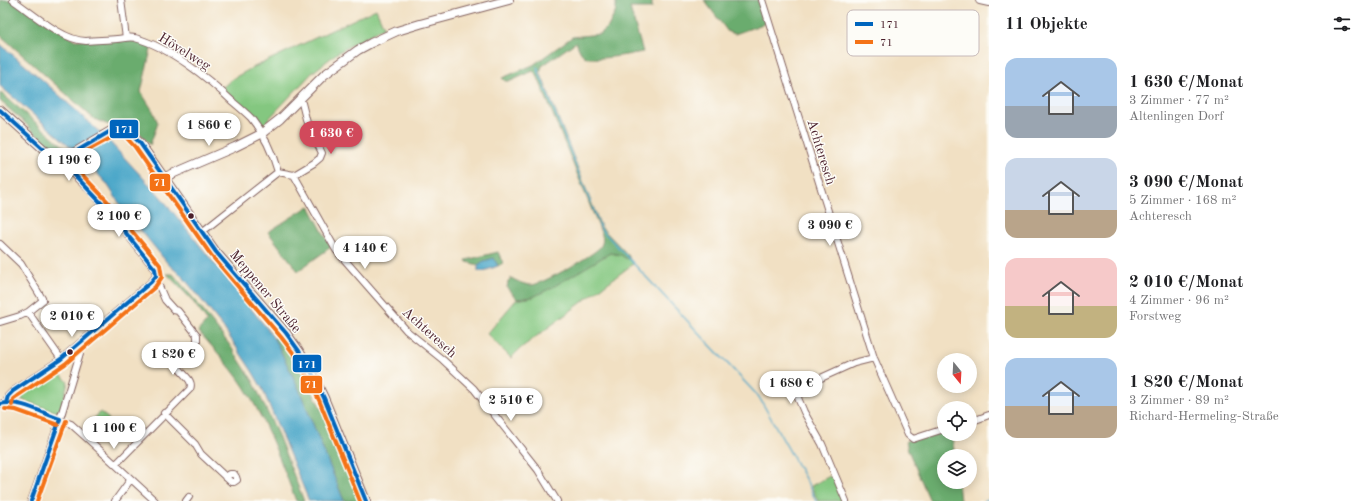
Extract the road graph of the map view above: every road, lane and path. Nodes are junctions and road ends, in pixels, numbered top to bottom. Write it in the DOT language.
graph roads {
  1 [pos="13,0"];
  2 [pos="121,0"];
  3 [pos="509,0"];
  4 [pos="762,0"];
  5 [pos="126,38"];
  6 [pos="299,99"];
  7 [pos="0,110"];
  8 [pos="261,134"];
  9 [pos="65,157"];
  10 [pos="278,172"];
  11 [pos="294,174"];
  12 [pos="165,177"];
  13 [pos="202,232"];
  14 [pos="1,249"];
  15 [pos="154,280"];
  16 [pos="28,312"];
  17 [pos="0,316"];
  18 [pos="3,321"];
  19 [pos="81,342"];
  20 [pos="874,358"];
  21 [pos="60,359"];
  22 [pos="2,404"];
  23 [pos="164,413"];
  24 [pos="989,415"];
  25 [pos="977,419"];
  26 [pos="60,420"];
  27 [pos="937,432"];
  28 [pos="116,464"];
  29 [pos="225,477"];
  30 [pos="131,479"];
  31 [pos="31,501"];
  32 [pos="115,501"];
  33 [pos="155,501"];
  34 [pos="366,501"];
  35 [pos="558,501"];
  36 [pos="846,501"];
  1 -- 5 [label="street, Hövelweg"];
  2 -- 5 [label="street"];
  3 -- 6 [label="main road"];
  4 -- 20 [label="street, Achteresch"];
  5 -- 8 [label="street, Hövelweg"];
  6 -- 8 [label="main road"];
  6 -- 11 [label="street"];
  7 -- 9 [label="main road"];
  8 -- 10 [label="street, Hövelweg"];
  8 -- 12 [label="main road"];
  9 -- 12 [label="main road, Meppener Straße"];
  9 -- 15 [label="street"];
  10 -- 11 [label="street"];
  10 -- 13 [label="street"];
  11 -- 35 [label="street, Achteresch"];
  12 -- 13 [label="main road, Meppener Straße"];
  13 -- 34 [label="main road, Meppener Straße"];
  14 -- 16 [label="street"];
  15 -- 19 [label="street"];
  15 -- 23 [label="street"];
  16 -- 18 [label="street"];
  16 -- 21 [label="street"];
  17 -- 18 [label="street"];
  19 -- 21 [label="street"];
  19 -- 26 [label="street"];
  20 -- 27 [label="street, Achteresch"];
  20 -- 36 [label="street"];
  21 -- 22 [label="street"];
  22 -- 26 [label="street"];
  23 -- 28 [label="street"];
  23 -- 29 [label="street"];
  24 -- 25 [label="street"];
  26 -- 28 [label="street"];
  26 -- 31 [label="street"];
  28 -- 30 [label="street"];
  30 -- 32 [label="street"];
  30 -- 33 [label="street"];
}
